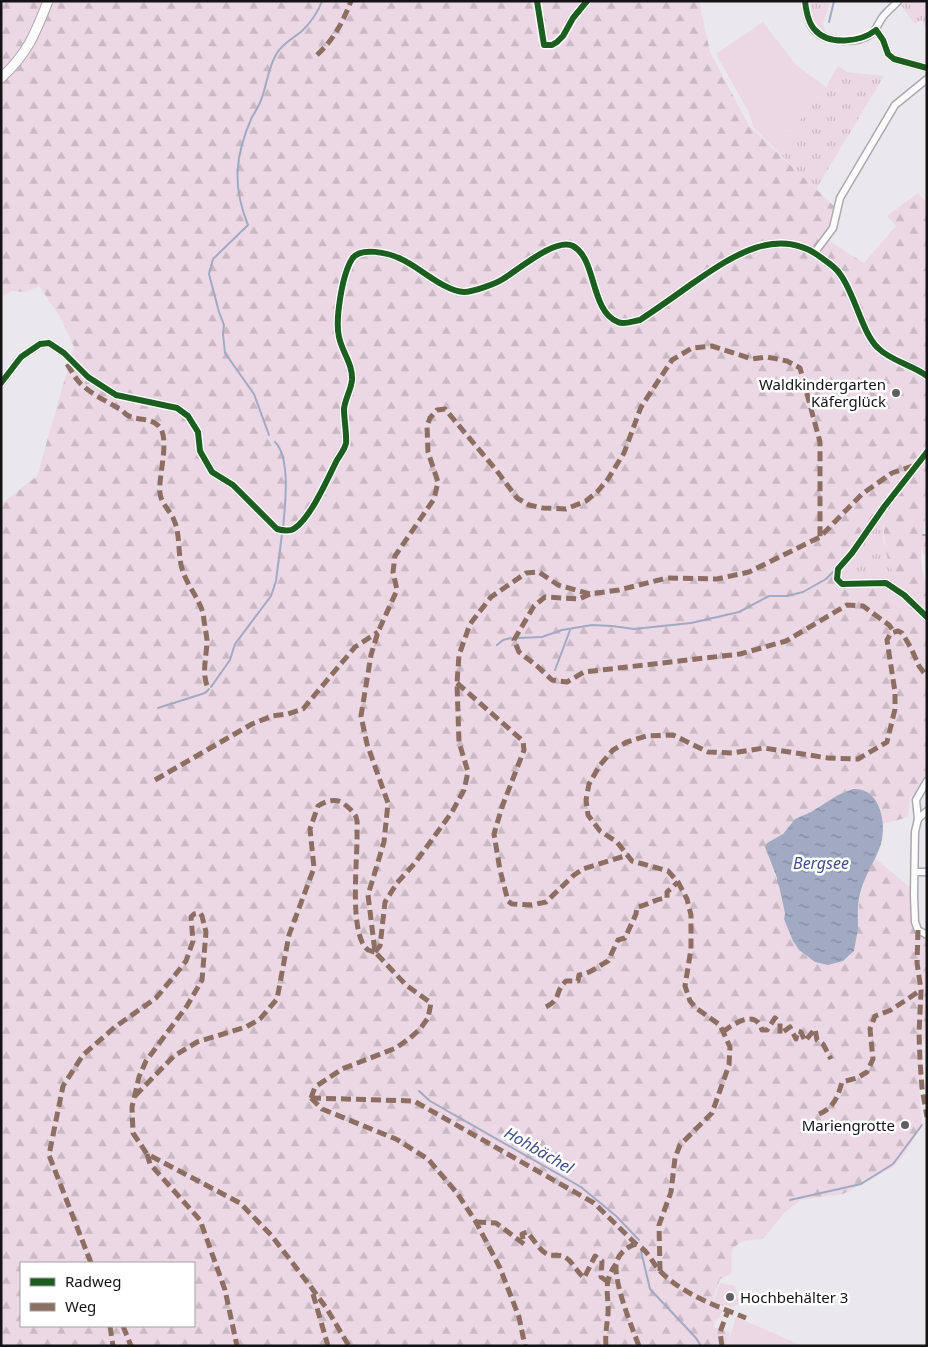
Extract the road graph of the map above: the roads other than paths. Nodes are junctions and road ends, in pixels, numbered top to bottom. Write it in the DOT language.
graph roads {
  1 [pos="48,1"];
  2 [pos="805,1"];
  3 [pos="898,1"];
  4 [pos="876,30"];
  5 [pos="927,68"];
  6 [pos="1,78"];
  7 [pos="927,79"];
  8 [pos="815,252"];
  9 [pos="927,376"];
  10 [pos="1,383"];
  11 [pos="927,452"];
  12 [pos="927,617"];
  13 [pos="927,781"];
  14 [pos="927,811"];
  15 [pos="918,818"];
  16 [pos="915,872"];
  17 [pos="927,872"];
  18 [pos="927,935"];
  1 -- 6 [label="main road"];
  2 -- 4 [label="street"];
  3 -- 4 [label="street"];
  4 -- 5 [label="street"];
  7 -- 8 [label="street"];
  8 -- 9 [label="street"];
  8 -- 10 [label="street"];
  11 -- 12 [label="street"];
  13 -- 15 [label="street"];
  14 -- 15 [label="street"];
  15 -- 16 [label="street"];
  16 -- 17 [label="street"];
  16 -- 18 [label="street"];
}
